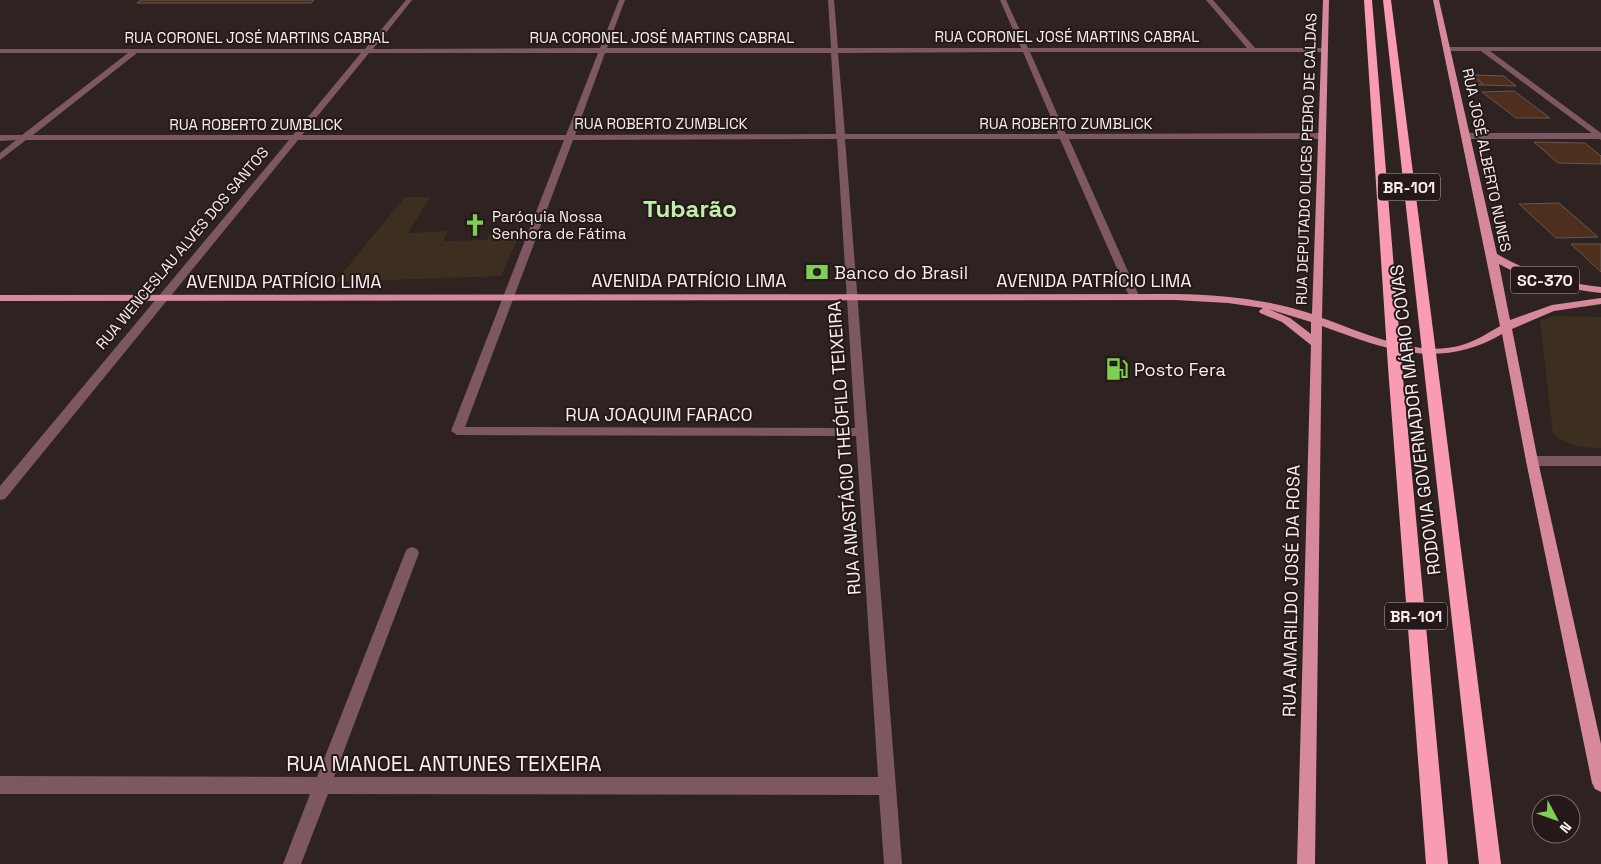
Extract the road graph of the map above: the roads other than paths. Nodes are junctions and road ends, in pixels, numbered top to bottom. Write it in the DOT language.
graph roads {
  1 [pos="409,0"];
  2 [pos="622,0"];
  3 [pos="831,0"];
  4 [pos="1003,0"];
  5 [pos="1209,0"];
  6 [pos="1326,0"];
  7 [pos="1368,0"];
  8 [pos="1387,0"];
  9 [pos="1436,0"];
  10 [pos="1447,49"];
  11 [pos="1483,49"];
  12 [pos="1601,49"];
  13 [pos="602,50"];
  14 [pos="834,50"];
  15 [pos="1025,50"];
  16 [pos="1253,50"];
  17 [pos="1324,50"];
  18 [pos="0,51"];
  19 [pos="135,51"];
  20 [pos="368,51"];
  21 [pos="1063,136"];
  22 [pos="1322,136"];
  23 [pos="1466,136"];
  24 [pos="1601,136"];
  25 [pos="569,137"];
  26 [pos="841,137"];
  27 [pos="0,138"];
  28 [pos="24,138"];
  29 [pos="295,138"];
  30 [pos="0,157"];
  31 [pos="1492,256"];
  32 [pos="1601,290"];
  33 [pos="1134,296"];
  34 [pos="852,297"];
  35 [pos="0,298"];
  36 [pos="162,298"];
  37 [pos="508,298"];
  38 [pos="1226,299"];
  39 [pos="1601,301"];
  40 [pos="1317,319"];
  41 [pos="1506,328"];
  42 [pos="1316,343"];
  43 [pos="862,432"];
  44 [pos="1532,461"];
  45 [pos="1601,461"];
  46 [pos="0,495"];
  47 [pos="412,553"];
  48 [pos="1597,744"];
  49 [pos="1601,783"];
  50 [pos="0,785"];
  51 [pos="322,785"];
  52 [pos="888,786"];
  53 [pos="292,864"];
  54 [pos="892,864"];
  55 [pos="1306,864"];
  56 [pos="1437,864"];
  57 [pos="1490,864"];
  1 -- 20 [label="street, RUA WENCESLAU ALVES DOS SANTOS"];
  2 -- 13 [label="street"];
  3 -- 14 [label="street, RUA ANASTÁCIO THEÓFILO TEIXEIRA"];
  4 -- 15 [label="street"];
  5 -- 16 [label="street"];
  6 -- 17 [label="main road, RUA DEPUTADO OLICES PEDRO DE CALDAS"];
  7 -- 56 [label="highway, RODOVIA GOVERNADOR MÁRIO COVAS / BR-101"];
  8 -- 57 [label="highway, RODOVIA GOVERNADOR MÁRIO COVAS / BR-101"];
  9 -- 10 [label="main road, RUA JOSÉ ALBERTO NUNES"];
  10 -- 11 [label="street"];
  10 -- 23 [label="main road, RUA JOSÉ ALBERTO NUNES"];
  11 -- 12 [label="street"];
  11 -- 24 [label="street"];
  13 -- 14 [label="street, RUA CORONEL JOSÉ MARTINS CABRAL"];
  13 -- 20 [label="street, RUA CORONEL JOSÉ MARTINS CABRAL"];
  13 -- 25 [label="street"];
  14 -- 15 [label="street, RUA CORONEL JOSÉ MARTINS CABRAL"];
  14 -- 26 [label="street, RUA ANASTÁCIO THEÓFILO TEIXEIRA"];
  15 -- 16 [label="street, RUA CORONEL JOSÉ MARTINS CABRAL"];
  15 -- 21 [label="street"];
  16 -- 17 [label="street, RUA CORONEL JOSÉ MARTINS CABRAL"];
  17 -- 22 [label="main road, RUA DEPUTADO OLICES PEDRO DE CALDAS"];
  18 -- 19 [label="street, RUA CORONEL JOSÉ MARTINS CABRAL"];
  19 -- 20 [label="street, RUA CORONEL JOSÉ MARTINS CABRAL"];
  19 -- 28 [label="street"];
  20 -- 29 [label="street, RUA WENCESLAU ALVES DOS SANTOS"];
  21 -- 22 [label="street, RUA ROBERTO ZUMBLICK"];
  21 -- 26 [label="street, RUA ROBERTO ZUMBLICK"];
  21 -- 33 [label="street"];
  22 -- 40 [label="main road, RUA DEPUTADO OLICES PEDRO DE CALDAS"];
  23 -- 24 [label="street"];
  23 -- 31 [label="main road, RUA JOSÉ ALBERTO NUNES"];
  25 -- 26 [label="street, RUA ROBERTO ZUMBLICK"];
  25 -- 29 [label="street, RUA ROBERTO ZUMBLICK"];
  25 -- 37 [label="street"];
  26 -- 34 [label="street, RUA ANASTÁCIO THEÓFILO TEIXEIRA"];
  27 -- 28 [label="street, RUA ROBERTO ZUMBLICK"];
  28 -- 29 [label="street, RUA ROBERTO ZUMBLICK"];
  28 -- 30 [label="street"];
  29 -- 36 [label="street, RUA WENCESLAU ALVES DOS SANTOS"];
  31 -- 32 [label="main road, SC-370"];
  31 -- 41 [label="main road, RUA JOSÉ ALBERTO NUNES"];
  33 -- 34 [label="main road, AVENIDA PATRÍCIO LIMA"];
  33 -- 38 [label="main road, AVENIDA PATRÍCIO LIMA"];
  34 -- 37 [label="main road, AVENIDA PATRÍCIO LIMA"];
  34 -- 43 [label="street, RUA ANASTÁCIO THEÓFILO TEIXEIRA"];
  35 -- 36 [label="main road, AVENIDA PATRÍCIO LIMA"];
  36 -- 37 [label="main road, AVENIDA PATRÍCIO LIMA"];
  36 -- 46 [label="street, RUA WENCESLAU ALVES DOS SANTOS"];
  37 -- 43 [label="street, RUA JOAQUIM FARACO"];
  38 -- 40 [label="main road, AVENIDA PATRÍCIO LIMA"];
  38 -- 42 [label="main road"];
  39 -- 41 [label="main road, AVENIDA PATRÍCIO LIMA / SC-370"];
  40 -- 41 [label="main road, AVENIDA PATRÍCIO LIMA"];
  40 -- 42 [label="main road, RUA AMARILDO JOSÉ DA ROSA"];
  41 -- 44 [label="main road, RUA JOSÉ ALBERTO NUNES"];
  42 -- 55 [label="main road, RUA AMARILDO JOSÉ DA ROSA"];
  43 -- 52 [label="street, RUA ANASTÁCIO THEÓFILO TEIXEIRA"];
  44 -- 45 [label="street"];
  44 -- 48 [label="main road, RUA JOSÉ ALBERTO NUNES"];
  47 -- 51 [label="street"];
  48 -- 49 [label="main road, RUA JOSÉ ALBERTO NUNES"];
  50 -- 51 [label="street, RUA MANOEL ANTUNES TEIXEIRA"];
  51 -- 52 [label="street, RUA MANOEL ANTUNES TEIXEIRA"];
  51 -- 53 [label="street"];
  52 -- 54 [label="street, RUA ANASTÁCIO THEÓFILO TEIXEIRA"];
}
